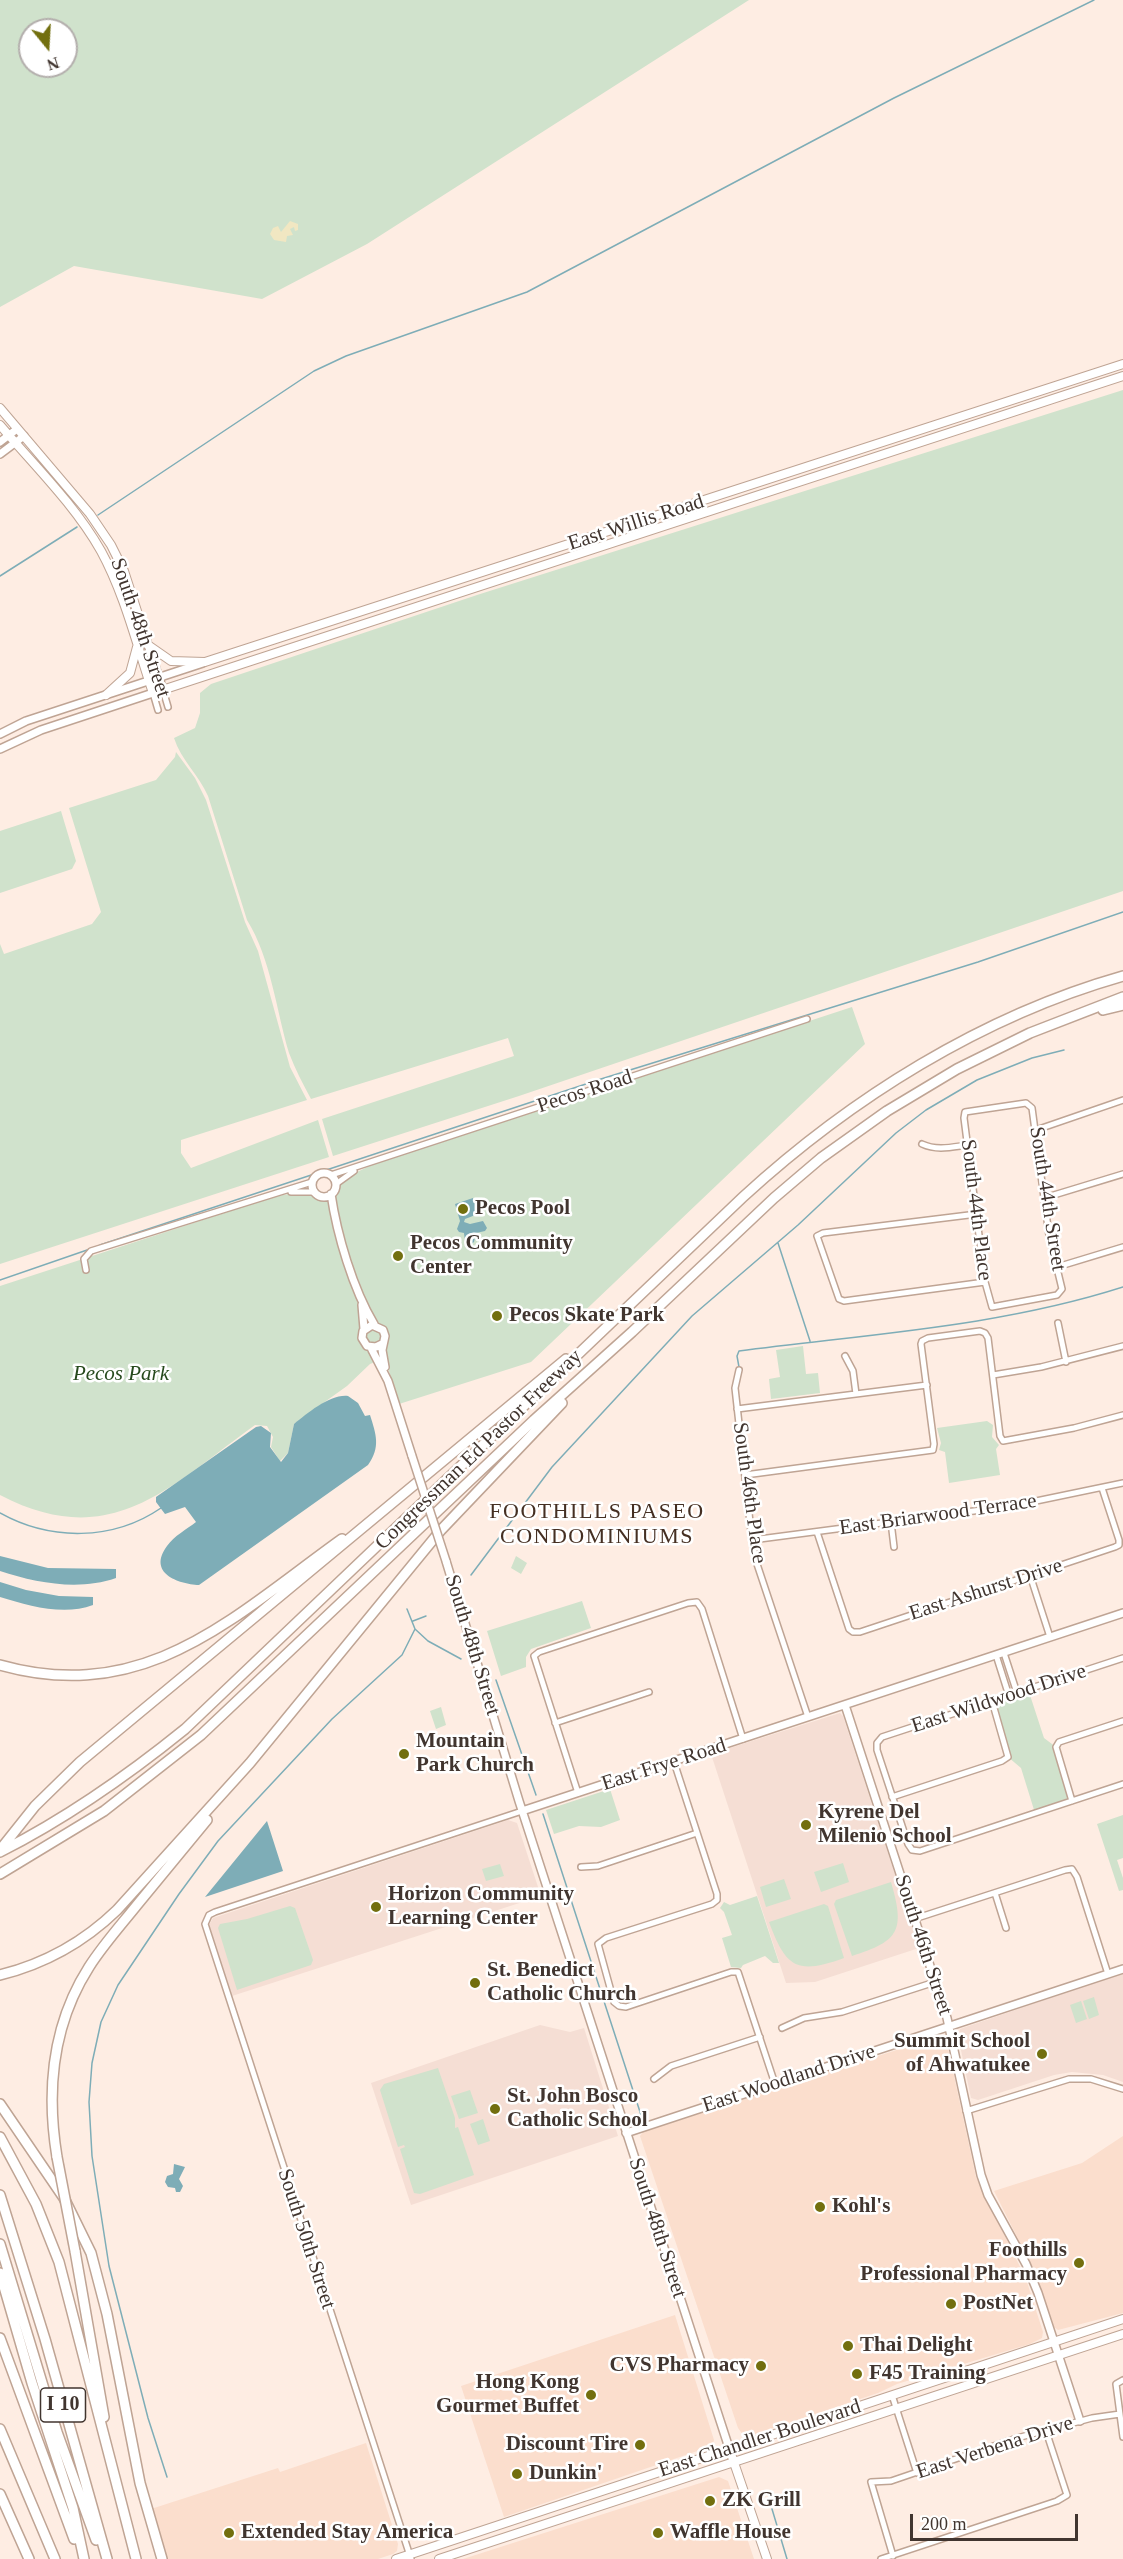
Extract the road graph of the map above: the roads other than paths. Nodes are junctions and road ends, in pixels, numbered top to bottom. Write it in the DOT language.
graph roads {
  1 [pos="1123,364"];
  2 [pos="1123,376"];
  3 [pos="0,408"];
  4 [pos="0,425"];
  5 [pos="17,429"];
  6 [pos="9,435"];
  7 [pos="24,436"];
  8 [pos="0,442"];
  9 [pos="15,443"];
  10 [pos="0,454"];
  11 [pos="712,498"];
  12 [pos="716,508"];
  13 [pos="137,645"];
  14 [pos="148,645"];
  15 [pos="205,662"];
  16 [pos="159,678"];
  17 [pos="149,681"];
  18 [pos="163,690"];
  19 [pos="153,693"];
  20 [pos="106,695"];
  21 [pos="168,707"];
  22 [pos="158,710"];
  23 [pos="37,717"];
  24 [pos="41,730"];
  25 [pos="0,734"];
  26 [pos="0,749"];
  27 [pos="1120,977"];
  28 [pos="1123,997"];
  29 [pos="1123,1005"];
  30 [pos="807,1019"];
  31 [pos="1048,1025"];
  32 [pos="1123,1100"];
  33 [pos="965,1112"];
  34 [pos="1036,1130"];
  35 [pos="922,1144"];
  36 [pos="968,1145"];
  37 [pos="363,1165"];
  38 [pos="1123,1174"];
  39 [pos="330,1175"];
  40 [pos="312,1182"];
  41 [pos="336,1184"];
  42 [pos="280,1192"];
  43 [pos="315,1192"];
  44 [pos="332,1194"];
  45 [pos="323,1197"];
  46 [pos="1044,1198"];
  47 [pos="977,1214"];
  48 [pos="336,1222"];
  49 [pos="1123,1247"];
  50 [pos="1057,1267"];
  51 [pos="86,1270"];
  52 [pos="986,1282"];
  53 [pos="361,1299"];
  54 [pos="992,1307"];
  55 [pos="617,1317"];
  56 [pos="1058,1323"];
  57 [pos="375,1324"];
  58 [pos="364,1329"];
  59 [pos="632,1332"];
  60 [pos="382,1344"];
  61 [pos="1123,1346"];
  62 [pos="371,1348"];
  63 [pos="845,1356"];
  64 [pos="1066,1362"];
  65 [pos="740,1370"];
  66 [pos="993,1376"];
  67 [pos="388,1381"];
  68 [pos="927,1385"];
  69 [pos="856,1394"];
  70 [pos="737,1409"];
  71 [pos="1123,1415"];
  72 [pos="745,1475"];
  73 [pos="1123,1483"];
  74 [pos="1102,1488"];
  75 [pos="395,1500"];
  76 [pos="891,1522"];
  77 [pos="817,1532"];
  78 [pos="752,1540"];
  79 [pos="894,1547"];
  80 [pos="1030,1575"];
  81 [pos="1123,1614"];
  82 [pos="1050,1637"];
  83 [pos="1000,1654"];
  84 [pos="1123,1658"];
  85 [pos="0,1665"];
  86 [pos="1010,1673"];
  87 [pos="1003,1675"];
  88 [pos="649,1692"];
  89 [pos="1017,1693"];
  90 [pos="1009,1696"];
  91 [pos="992,1701"];
  92 [pos="845,1705"];
  93 [pos="808,1717"];
  94 [pos="1123,1721"];
  95 [pos="555,1723"];
  96 [pos="743,1739"];
  97 [pos="674,1762"];
  98 [pos="250,1763"];
  99 [pos="1123,1784"];
  100 [pos="578,1793"];
  101 [pos="892,1797"];
  102 [pos="1072,1801"];
  103 [pos="522,1811"];
  104 [pos="697,1833"];
  105 [pos="0,1851"];
  106 [pos="581,1867"];
  107 [pos="0,1874"];
  108 [pos="995,1893"];
  109 [pos="206,1919"];
  110 [pos="914,1919"];
  111 [pos="1006,1928"];
  112 [pos="1123,1969"];
  113 [pos="1108,1974"];
  114 [pos="0,1975"];
  115 [pos="935,1982"];
  116 [pos="949,2027"];
  117 [pos="782,2028"];
  118 [pos="760,2037"];
  119 [pos="654,2079"];
  120 [pos="776,2084"];
  121 [pos="1123,2089"];
  122 [pos="0,2104"];
  123 [pos="966,2111"];
  124 [pos="627,2133"];
  125 [pos="2,2140"];
  126 [pos="0,2195"];
  127 [pos="0,2244"];
  128 [pos="0,2272"];
  129 [pos="1123,2319"];
  130 [pos="1123,2334"];
  131 [pos="0,2338"];
  132 [pos="1053,2342"];
  133 [pos="1058,2356"];
  134 [pos="1123,2380"];
  135 [pos="892,2395"];
  136 [pos="896,2409"];
  137 [pos="1120,2414"];
  138 [pos="1080,2421"];
  139 [pos="0,2429"];
  140 [pos="1046,2431"];
  141 [pos="1123,2437"];
  142 [pos="0,2442"];
  143 [pos="729,2448"];
  144 [pos="111,2458"];
  145 [pos="734,2463"];
  146 [pos="917,2473"];
  147 [pos="22,2484"];
  148 [pos="0,2494"];
  149 [pos="893,2556"];
  150 [pos="410,2557"];
  151 [pos="29,2559"];
  152 [pos="55,2559"];
  153 [pos="83,2559"];
  154 [pos="105,2559"];
  155 [pos="136,2559"];
  156 [pos="162,2559"];
  157 [pos="396,2559"];
  158 [pos="439,2559"];
  159 [pos="767,2559"];
  160 [pos="881,2559"];
  1 -- 11 [label="main road, East Willis Road"];
  2 -- 12 [label="main road, East Willis Road"];
  3 -- 5 [label="main road, South 48th Street"];
  4 -- 6 [label="main road, South 48th Street"];
  5 -- 6 [label="street"];
  5 -- 7 [label="main road, South 48th Street"];
  6 -- 8 [label="street"];
  6 -- 9 [label="main road, South 48th Street"];
  7 -- 9 [label="street"];
  7 -- 14 [label="main road, South 48th Street"];
  9 -- 10 [label="street"];
  9 -- 13 [label="main road, South 48th Street"];
  11 -- 12 [label="main road"];
  11 -- 15 [label="main road, East Willis Road"];
  12 -- 18 [label="main road, East Willis Road"];
  13 -- 17 [label="main road, South 48th Street"];
  13 -- 20 [label="main road"];
  14 -- 15 [label="main road"];
  14 -- 16 [label="street, South 48th Street"];
  15 -- 16 [label="street, East Willis Road"];
  16 -- 17 [label="street, East Willis Road"];
  16 -- 18 [label="street, South 48th Street"];
  17 -- 19 [label="main road, South 48th Street"];
  17 -- 20 [label="street, East Willis Road"];
  18 -- 19 [label="main road, East Willis Road"];
  18 -- 21 [label="street, South 48th Street"];
  19 -- 22 [label="street, South 48th Street"];
  19 -- 24 [label="street"];
  20 -- 23 [label="street, East Willis Road"];
  23 -- 24 [label="street"];
  23 -- 25 [label="street, East Willis Road"];
  24 -- 26 [label="street"];
  27 -- 55 [label="highway, Congressman Ed Pastor Freeway"];
  28 -- 31 [label="highway, Congressman Ed Pastor Freeway"];
  29 -- 31 [label="highway"];
  30 -- 37 [label="street, Pecos Road"];
  31 -- 59 [label="highway, Congressman Ed Pastor Freeway"];
  32 -- 34 [label="street"];
  33 -- 34 [label="street, South 44th Street"];
  33 -- 36 [label="street, South 44th Place"];
  34 -- 46 [label="street, South 44th Street"];
  35 -- 36 [label="street"];
  36 -- 47 [label="street, South 44th Place"];
  37 -- 39 [label="street, Pecos Road"];
  37 -- 41 [label="street, Pecos Road"];
  38 -- 46 [label="street"];
  39 -- 40 [label="street"];
  39 -- 41 [label="street"];
  40 -- 42 [label="street"];
  40 -- 43 [label="street"];
  41 -- 44 [label="street"];
  42 -- 43 [label="street"];
  42 -- 51 [label="street"];
  43 -- 45 [label="street"];
  44 -- 45 [label="street"];
  44 -- 48 [label="street"];
  45 -- 48 [label="street"];
  46 -- 50 [label="street, South 44th Street"];
  47 -- 52 [label="street, South 44th Place"];
  47 -- 52 [label="street"];
  48 -- 53 [label="street"];
  49 -- 50 [label="street"];
  50 -- 54 [label="street, South 44th Street"];
  52 -- 54 [label="street, South 44th Place"];
  53 -- 57 [label="street"];
  53 -- 58 [label="street"];
  55 -- 75 [label="highway"];
  55 -- 105 [label="highway, Congressman Ed Pastor Freeway"];
  56 -- 64 [label="street"];
  57 -- 58 [label="street"];
  57 -- 60 [label="street"];
  58 -- 62 [label="street"];
  59 -- 98 [label="highway"];
  59 -- 107 [label="highway, Congressman Ed Pastor Freeway"];
  60 -- 62 [label="street"];
  60 -- 67 [label="street, South 48th Street"];
  61 -- 64 [label="street"];
  62 -- 67 [label="street, South 48th Street"];
  63 -- 69 [label="street"];
  64 -- 66 [label="street"];
  65 -- 70 [label="street, South 46th Place"];
  66 -- 68 [label="street"];
  66 -- 71 [label="street"];
  67 -- 103 [label="street, South 48th Street, bridge"];
  68 -- 69 [label="street"];
  68 -- 72 [label="street"];
  69 -- 70 [label="street"];
  70 -- 72 [label="street, South 46th Place"];
  72 -- 78 [label="street, South 46th Place"];
  73 -- 74 [label="street, East Briarwood Terrace"];
  74 -- 76 [label="street, East Briarwood Terrace"];
  74 -- 80 [label="street, East Ashurst Drive"];
  75 -- 85 [label="highway"];
  75 -- 105 [label="highway"];
  76 -- 77 [label="street, East Briarwood Terrace"];
  76 -- 79 [label="street"];
  77 -- 78 [label="street, East Briarwood Terrace"];
  77 -- 80 [label="street, East Ashurst Drive"];
  78 -- 93 [label="street, South 46th Place"];
  80 -- 82 [label="street"];
  81 -- 82 [label="street, East Frye Road"];
  82 -- 83 [label="street, East Frye Road"];
  83 -- 86 [label="street"];
  83 -- 87 [label="street"];
  83 -- 92 [label="street, East Frye Road"];
  84 -- 89 [label="street, East Wildwood Drive"];
  86 -- 87 [label="street"];
  86 -- 89 [label="street"];
  87 -- 90 [label="street"];
  88 -- 95 [label="street"];
  89 -- 90 [label="street, East Wildwood Drive"];
  90 -- 91 [label="street, East Wildwood Drive"];
  91 -- 101 [label="street, East Wildwood Drive"];
  91 -- 101 [label="street"];
  92 -- 93 [label="street, East Frye Road"];
  92 -- 110 [label="street, South 46th Street"];
  93 -- 96 [label="street, East Frye Road"];
  94 -- 102 [label="street"];
  95 -- 96 [label="street"];
  95 -- 100 [label="street"];
  96 -- 97 [label="street, East Frye Road"];
  97 -- 100 [label="street, East Frye Road"];
  97 -- 104 [label="street"];
  98 -- 114 [label="highway"];
  98 -- 144 [label="highway, bridge"];
  99 -- 102 [label="street"];
  100 -- 103 [label="street, East Frye Road"];
  101 -- 102 [label="street"];
  103 -- 109 [label="street, East Frye Road"];
  103 -- 124 [label="street, South 48th Street"];
  104 -- 106 [label="street"];
  104 -- 118 [label="street"];
  108 -- 110 [label="street"];
  108 -- 111 [label="street"];
  108 -- 113 [label="street"];
  109 -- 150 [label="street, South 50th Street"];
  110 -- 115 [label="street, South 46th Street"];
  112 -- 113 [label="street, East Woodland Drive"];
  113 -- 116 [label="street, East Woodland Drive"];
  115 -- 116 [label="street, South 46th Street"];
  115 -- 117 [label="street"];
  116 -- 120 [label="street, East Woodland Drive"];
  116 -- 123 [label="street, South 46th Street"];
  118 -- 119 [label="street"];
  118 -- 120 [label="street"];
  120 -- 124 [label="street, East Woodland Drive"];
  121 -- 123 [label="street"];
  122 -- 156 [label="highway"];
  123 -- 132 [label="street, South 46th Street"];
  124 -- 143 [label="street, South 48th Street"];
  125 -- 144 [label="highway"];
  126 -- 154 [label="highway, I 10"];
  127 -- 154 [label="highway"];
  128 -- 153 [label="highway"];
  129 -- 132 [label="main road, East Chandler Boulevard"];
  130 -- 133 [label="main road, East Chandler Boulevard"];
  131 -- 153 [label="highway, I 10"];
  132 -- 133 [label="street, South 46th Street"];
  132 -- 135 [label="main road, East Chandler Boulevard"];
  133 -- 136 [label="main road, East Chandler Boulevard"];
  133 -- 138 [label="street, South 46th Street"];
  134 -- 137 [label="street"];
  135 -- 136 [label="street"];
  135 -- 143 [label="main road, East Chandler Boulevard"];
  136 -- 145 [label="main road, East Chandler Boulevard"];
  136 -- 146 [label="street"];
  137 -- 138 [label="street, East Verbena Drive"];
  137 -- 141 [label="street"];
  138 -- 140 [label="street, East Verbena Drive"];
  139 -- 147 [label="highway"];
  140 -- 146 [label="street, East Verbena Drive"];
  140 -- 149 [label="street"];
  142 -- 147 [label="highway"];
  143 -- 145 [label="main road, South 48th Street"];
  143 -- 150 [label="main road, East Chandler Boulevard"];
  144 -- 155 [label="highway"];
  145 -- 158 [label="main road, East Chandler Boulevard"];
  145 -- 159 [label="main road, South 48th Street"];
  146 -- 149 [label="street, East Verbena Drive"];
  147 -- 152 [label="highway"];
  148 -- 151 [label="highway"];
  149 -- 160 [label="street"];
  150 -- 157 [label="main road, East Chandler Boulevard"];
}
